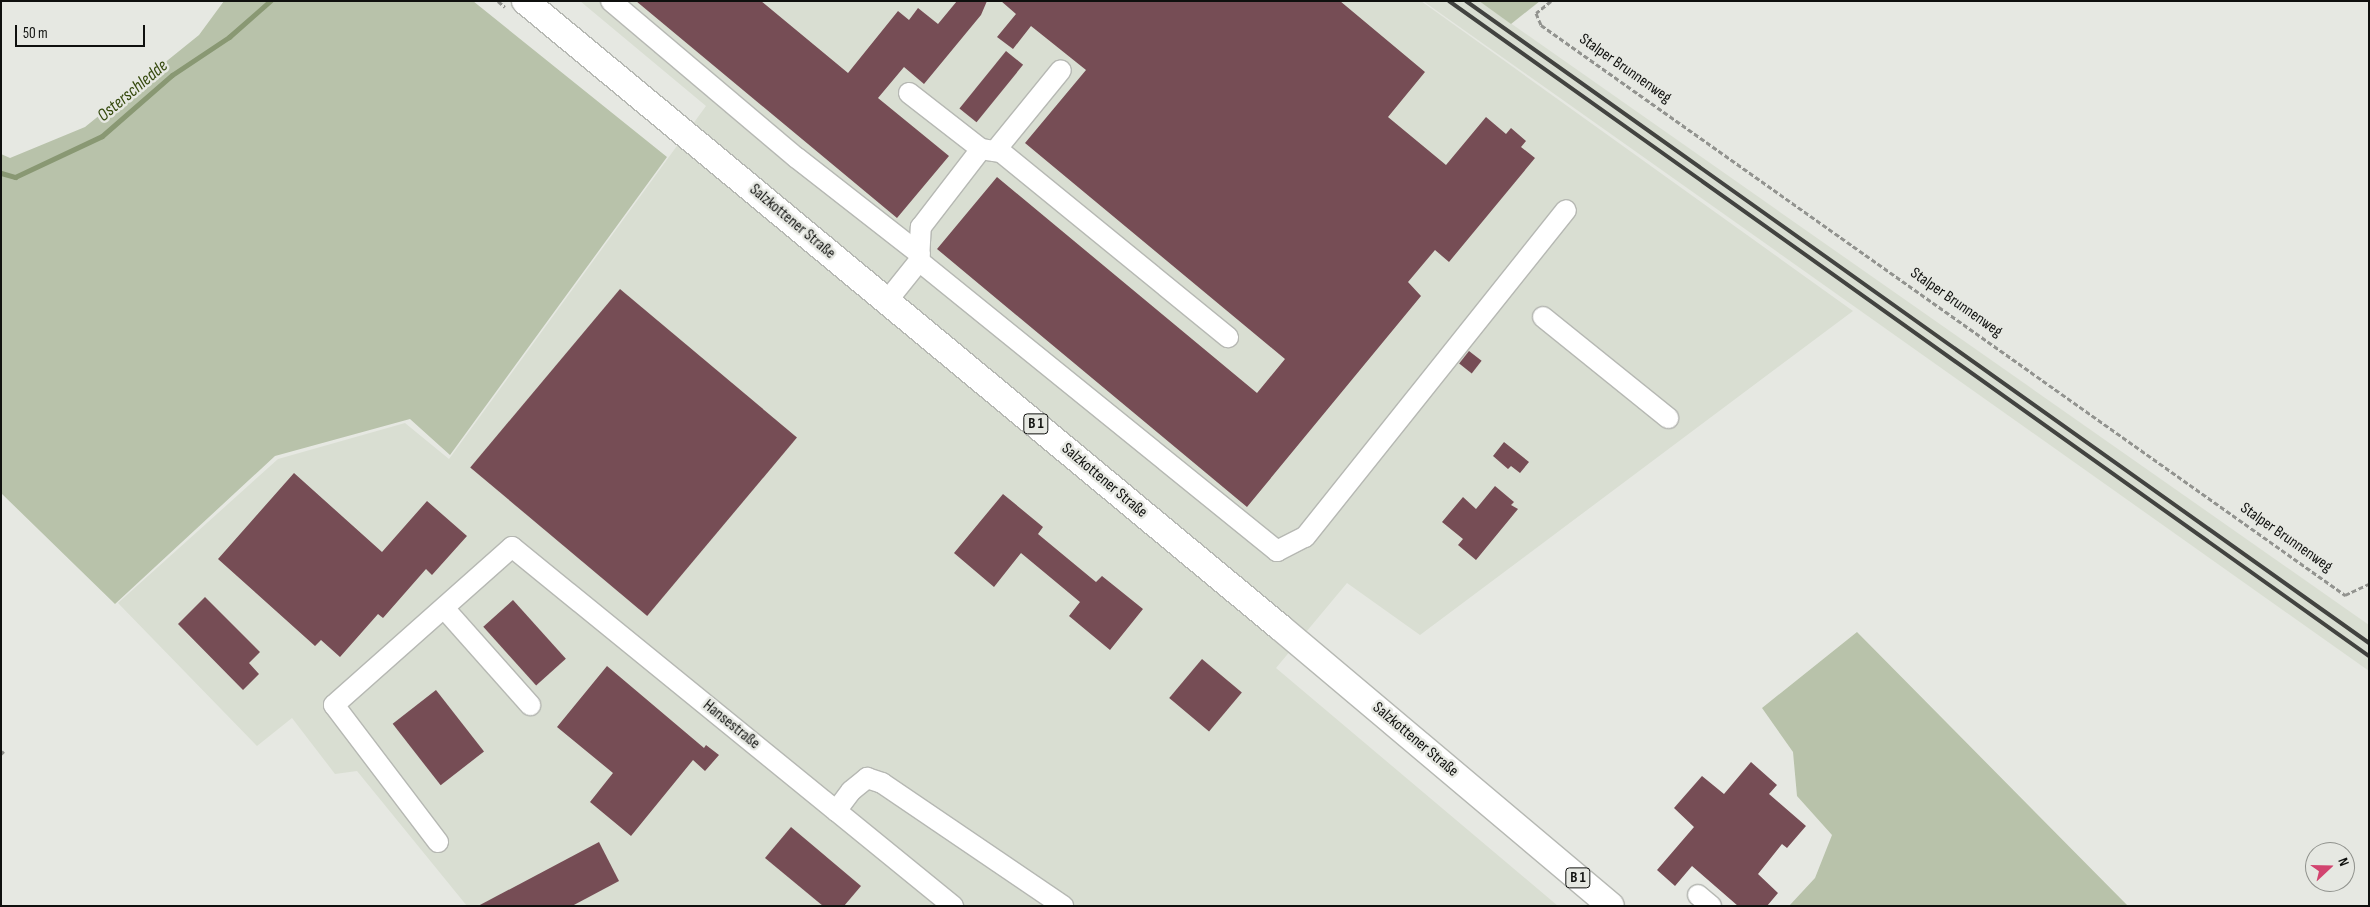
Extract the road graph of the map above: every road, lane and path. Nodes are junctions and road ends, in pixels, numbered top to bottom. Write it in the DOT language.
graph roads {
  1 [pos="525,1"];
  2 [pos="611,1"];
  3 [pos="1551,1"];
  4 [pos="1061,70"];
  5 [pos="909,93"];
  6 [pos="988,150"];
  7 [pos="1566,210"];
  8 [pos="919,258"];
  9 [pos="887,301"];
  10 [pos="1543,317"];
  11 [pos="1228,337"];
  12 [pos="1668,418"];
  13 [pos="2369,584"];
  14 [pos="444,608"];
  15 [pos="530,705"];
  16 [pos="836,810"];
  17 [pos="438,842"];
  18 [pos="950,905"];
  19 [pos="1063,906"];
  20 [pos="1611,906"];
  1 -- 9 [label="main road, Salzkottener Straße / B 1"];
  2 -- 8 [label="street"];
  3 -- 13 [label="path, Stalper Brunnenweg"];
  4 -- 6 [label="street"];
  5 -- 6 [label="street"];
  6 -- 8 [label="street"];
  6 -- 11 [label="street"];
  7 -- 8 [label="street"];
  8 -- 9 [label="street"];
  9 -- 20 [label="main road, Salzkottener Straße / B 1"];
  10 -- 12 [label="street"];
  14 -- 15 [label="street"];
  14 -- 16 [label="street, Hansestraße"];
  14 -- 17 [label="street"];
  16 -- 18 [label="street, Hansestraße"];
  16 -- 19 [label="street"];
}
